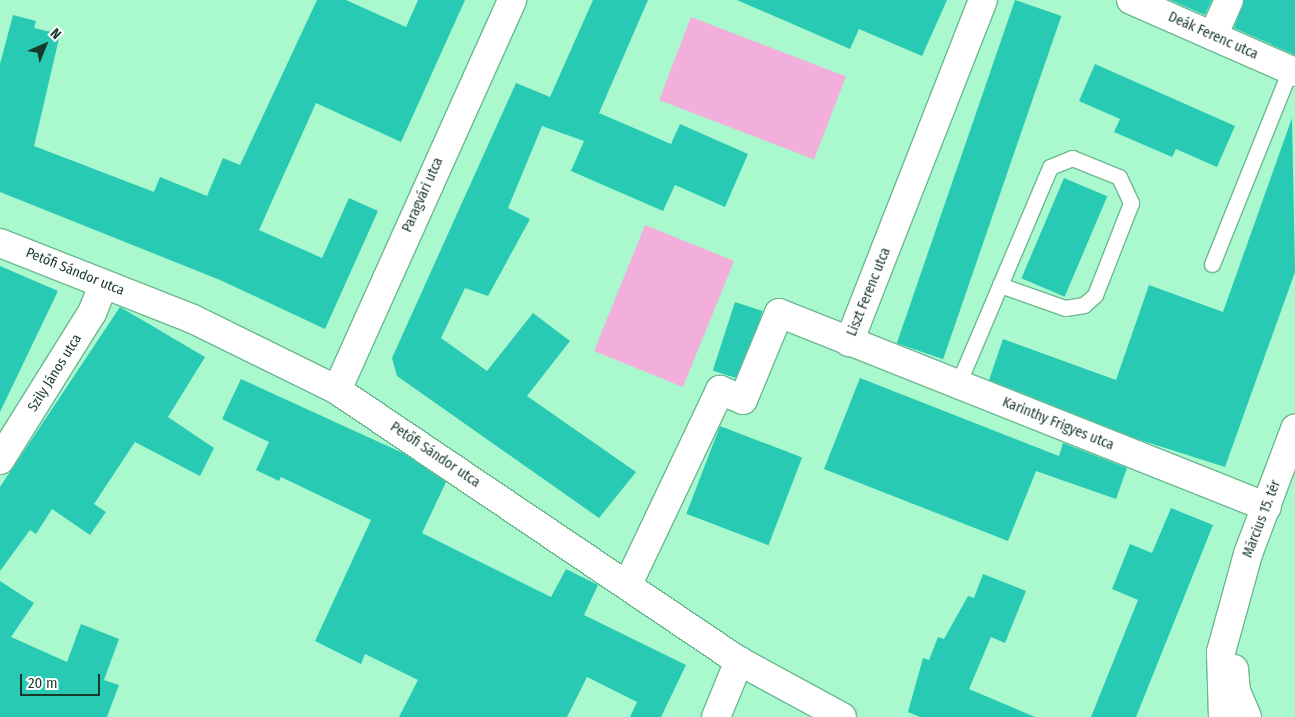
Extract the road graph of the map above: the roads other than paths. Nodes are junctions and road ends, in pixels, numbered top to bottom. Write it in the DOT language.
graph roads {
  1 [pos="512,0"];
  2 [pos="983,0"];
  3 [pos="1131,0"];
  4 [pos="1229,0"];
  5 [pos="1212,36"];
  6 [pos="1292,71"];
  7 [pos="0,243"];
  8 [pos="1212,264"];
  9 [pos="104,284"];
  10 [pos="1000,285"];
  11 [pos="849,342"];
  12 [pos="958,384"];
  13 [pos="337,390"];
  14 [pos="1295,429"];
  15 [pos="0,460"];
  16 [pos="1267,507"];
  17 [pos="628,584"];
  18 [pos="1233,610"];
  19 [pos="739,661"];
  20 [pos="716,717"];
  21 [pos="842,717"];
  22 [pos="1223,717"];
  23 [pos="1247,717"];
  1 -- 13 [label="street, Paragvári utca"];
  2 -- 11 [label="street, Liszt Ferenc utca"];
  3 -- 5 [label="street, Deák Ferenc utca"];
  4 -- 5 [label="street"];
  5 -- 6 [label="street, Deák Ferenc utca"];
  6 -- 8 [label="lane"];
  7 -- 9 [label="street, Petőfi Sándor utca"];
  9 -- 13 [label="street, Petőfi Sándor utca"];
  9 -- 15 [label="street, Szily János utca"];
  10 -- 10 [label="lane"];
  10 -- 12 [label="lane"];
  11 -- 12 [label="street, Karinthy Frigyes utca"];
  11 -- 17 [label="street, Liszt Ferenc utca"];
  12 -- 16 [label="street, Karinthy Frigyes utca"];
  13 -- 17 [label="street, Petőfi Sándor utca"];
  14 -- 16 [label="street, Március 15. tér"];
  16 -- 18 [label="street, Március 15. tér"];
  17 -- 19 [label="street, Petőfi Sándor utca"];
  18 -- 22 [label="street, Március 15. tér"];
  18 -- 23 [label="street, Március 15. tér"];
  19 -- 20 [label="street"];
  19 -- 21 [label="street, Petőfi Sándor utca"];
}
